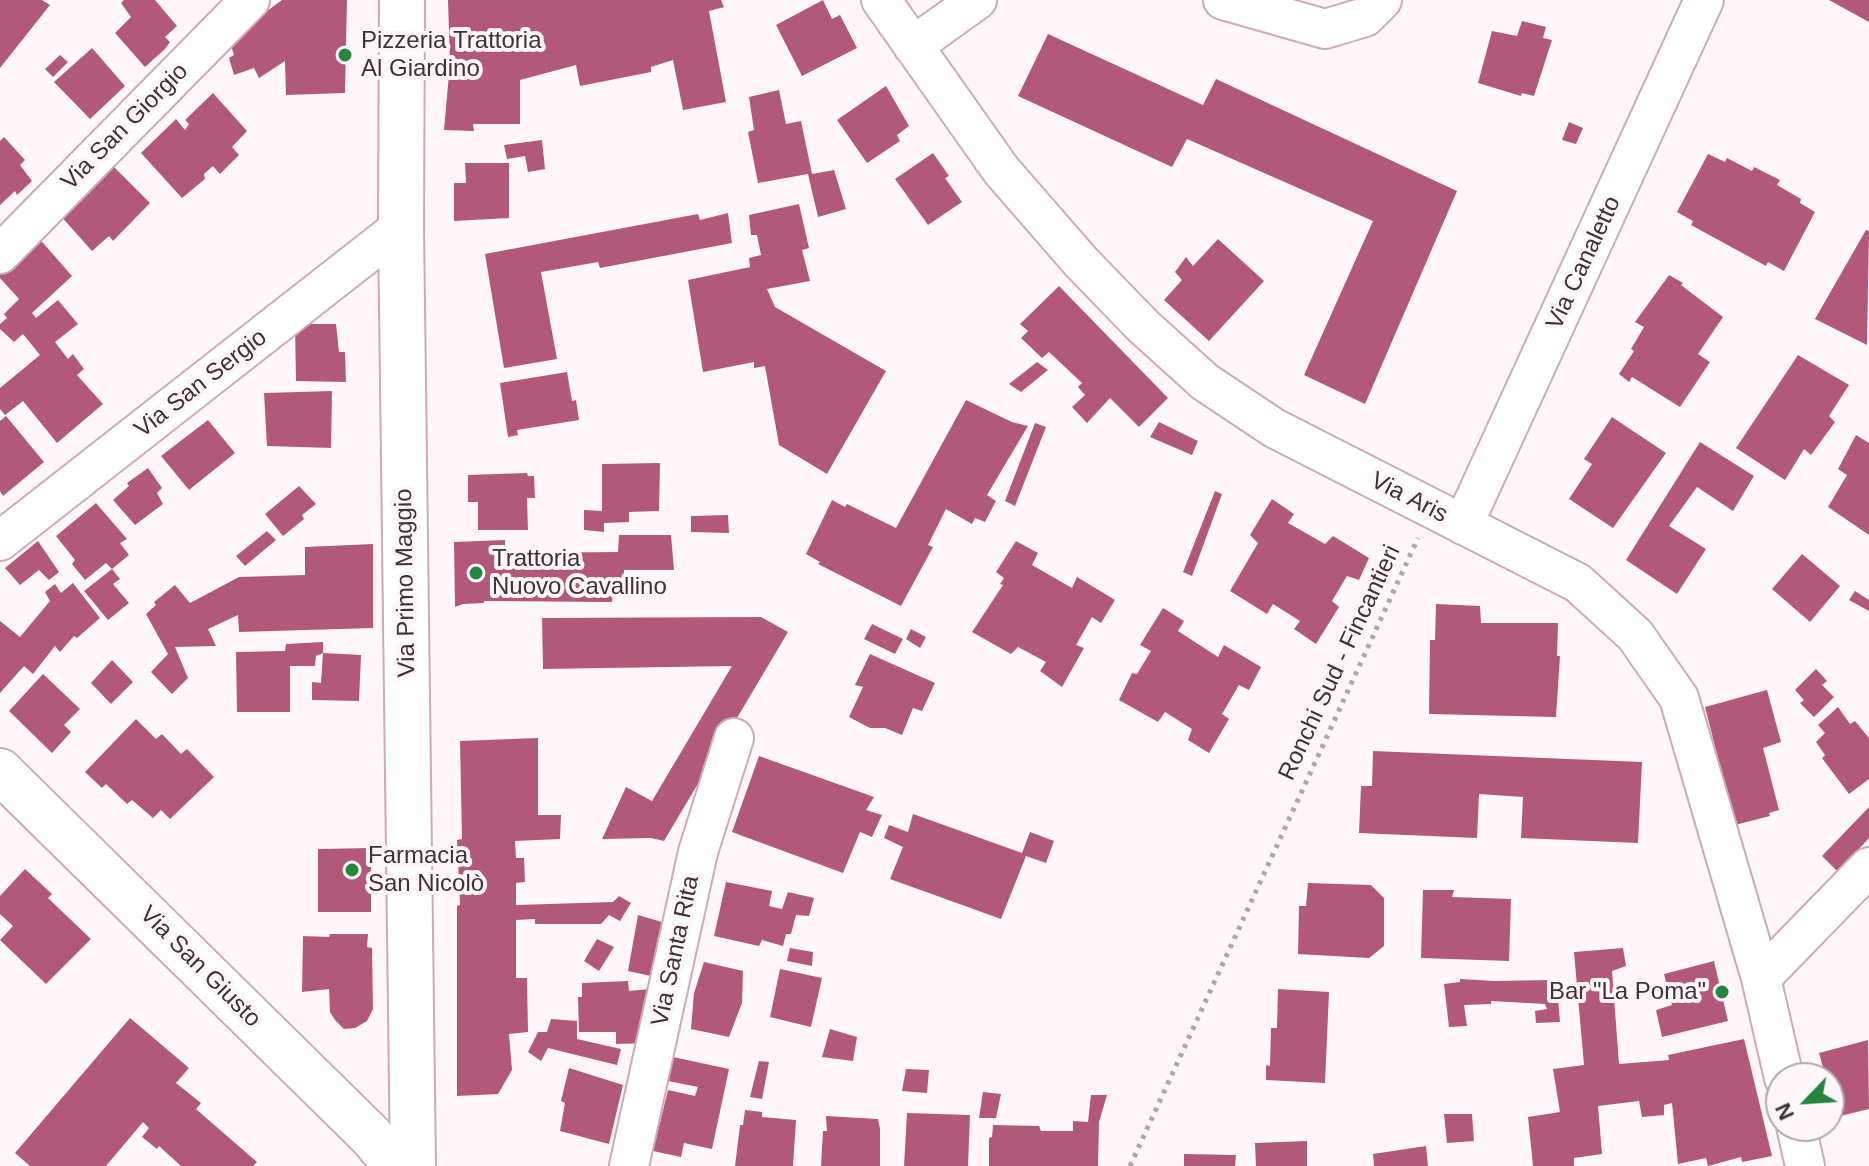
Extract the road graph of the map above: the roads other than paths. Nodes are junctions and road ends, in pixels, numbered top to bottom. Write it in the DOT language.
graph roads {
  1 [pos="250,0"];
  2 [pos="402,0"];
  3 [pos="881,0"];
  4 [pos="977,0"];
  5 [pos="1223,0"];
  6 [pos="1382,0"];
  7 [pos="1704,0"];
  8 [pos="913,46"];
  9 [pos="401,227"];
  10 [pos="0,254"];
  11 [pos="1447,517"];
  12 [pos="0,541"];
  13 [pos="734,738"];
  14 [pos="0,771"];
  15 [pos="1869,867"];
  16 [pos="1761,978"];
  17 [pos="1780,1062"];
  18 [pos="1800,1142"];
  19 [pos="396,1166"];
  20 [pos="413,1166"];
  21 [pos="629,1166"];
  22 [pos="1805,1166"];
  1 -- 10 [label="street, Via San Giorgio"];
  2 -- 9 [label="main road, Via Primo Maggio"];
  3 -- 8 [label="street, Via Aris"];
  4 -- 8 [label="street"];
  5 -- 6 [label="street"];
  7 -- 11 [label="street, Via Canaletto"];
  8 -- 11 [label="street, Via Aris"];
  9 -- 12 [label="street, Via San Sergio"];
  9 -- 20 [label="main road, Via Primo Maggio"];
  11 -- 16 [label="street, Via Aris"];
  13 -- 21 [label="street, Via Santa Rita"];
  14 -- 19 [label="main road, Via San Giusto"];
  15 -- 16 [label="street"];
  16 -- 17 [label="street, Via Aris"];
  18 -- 22 [label="street"];
}
